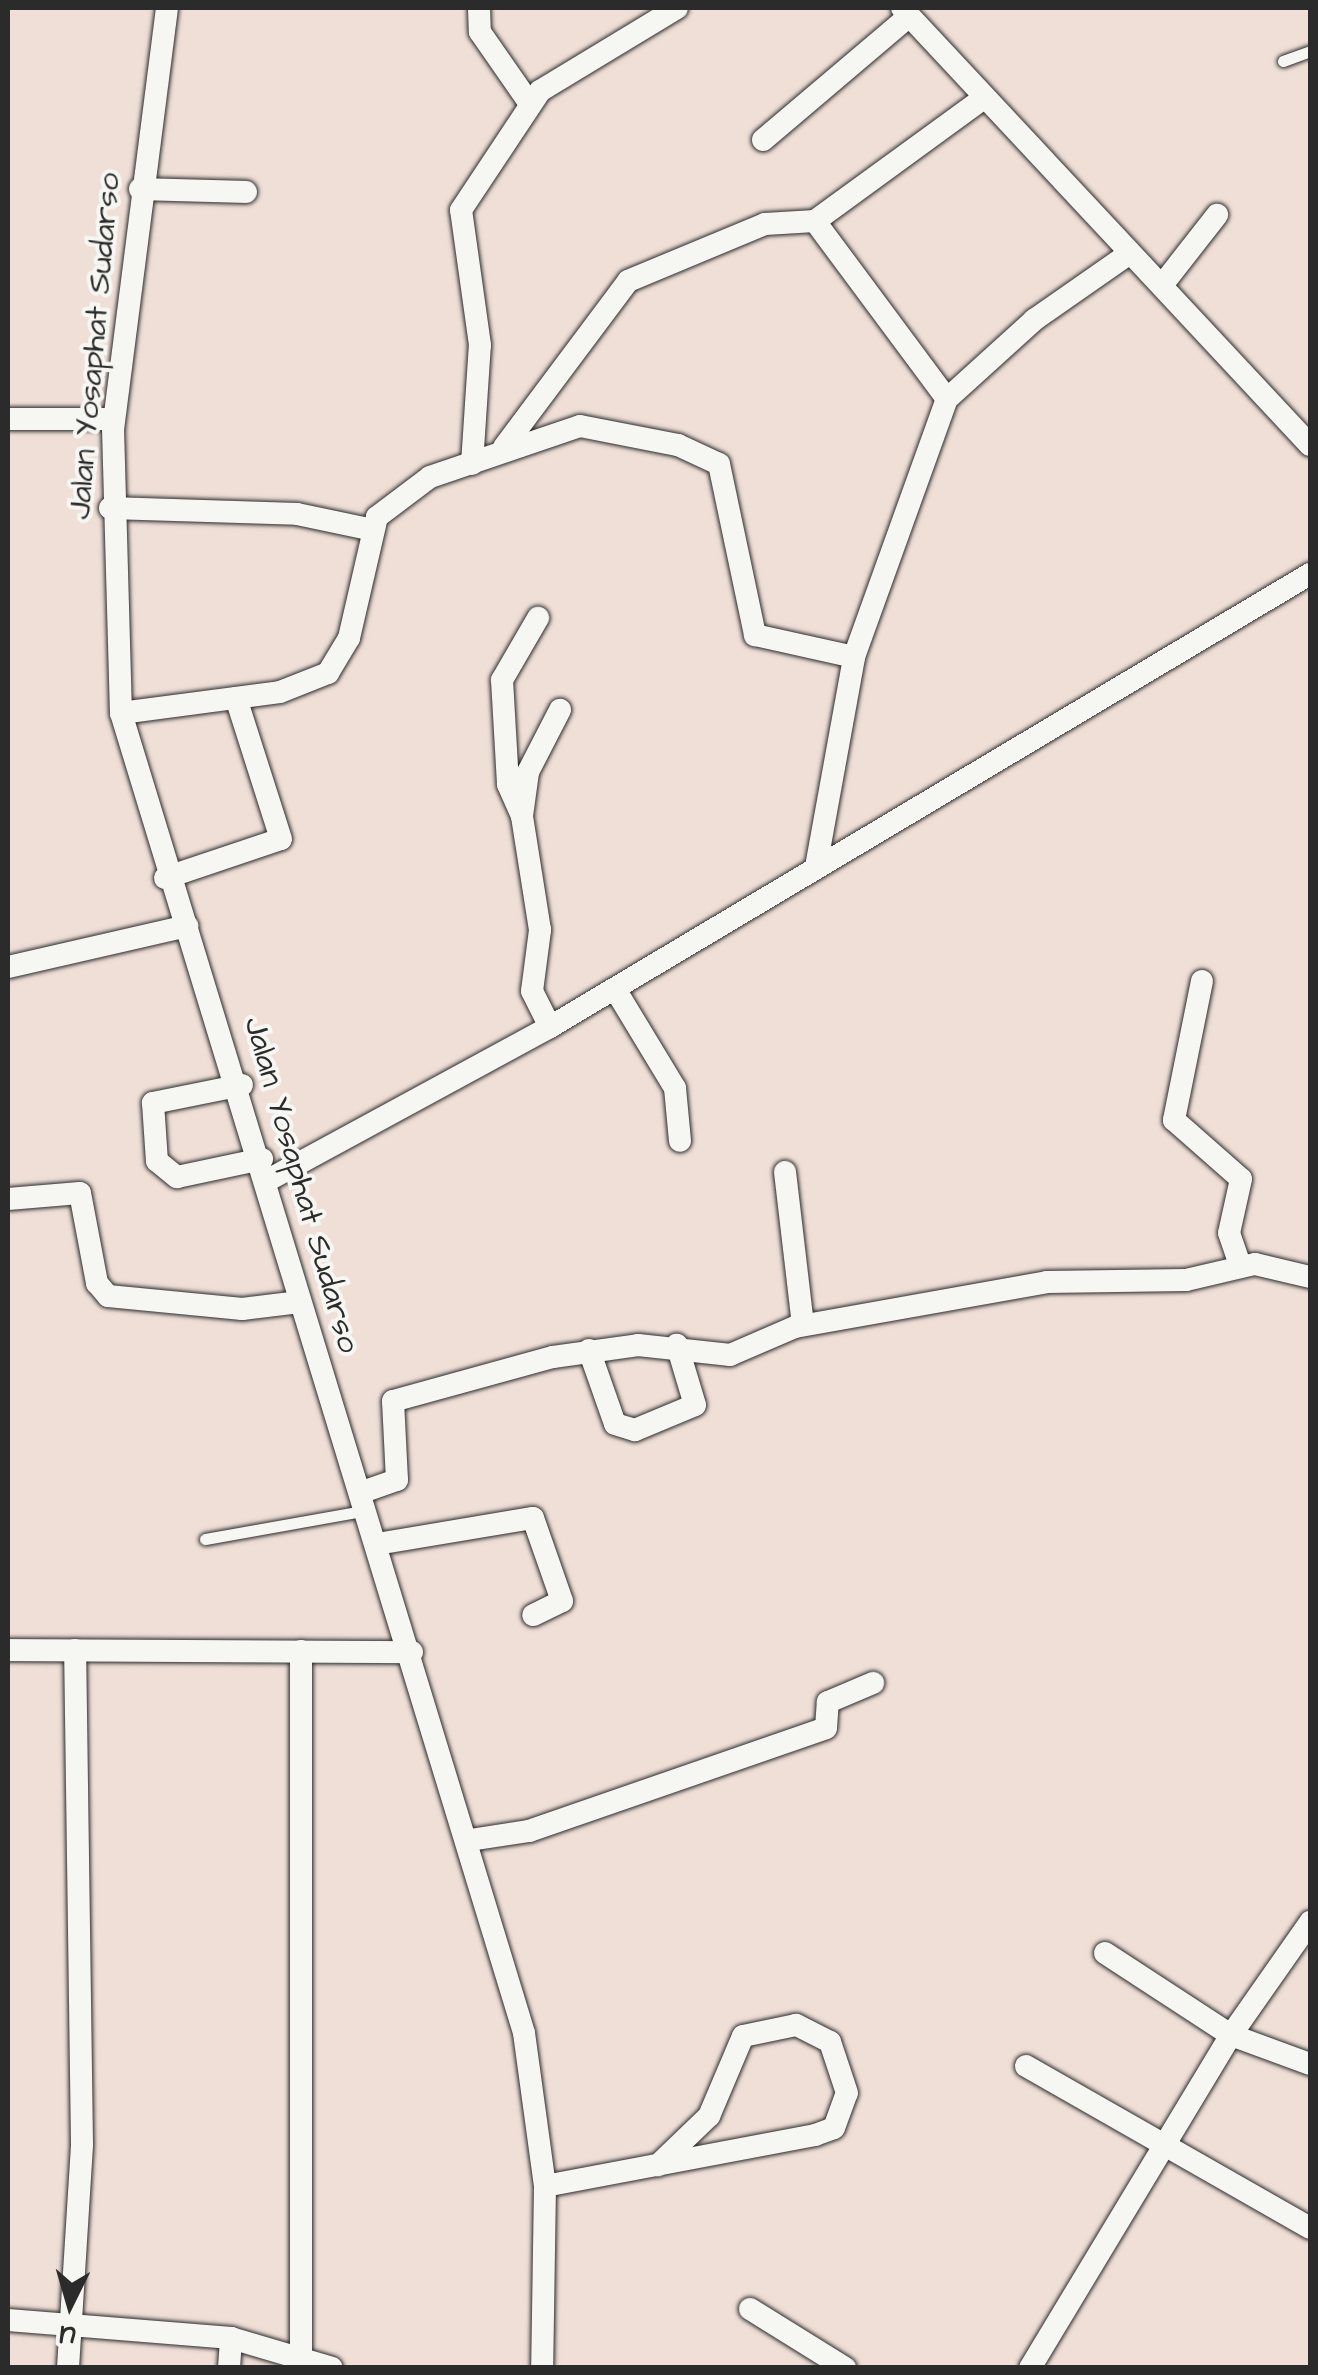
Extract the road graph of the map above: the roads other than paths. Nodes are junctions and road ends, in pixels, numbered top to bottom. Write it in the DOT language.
graph roads {
  1 [pos="167,8"];
  2 [pos="479,8"];
  3 [pos="677,8"];
  4 [pos="905,12"];
  5 [pos="1310,51"];
  6 [pos="1283,61"];
  7 [pos="985,96"];
  8 [pos="530,104"];
  9 [pos="763,140"];
  10 [pos="140,189"];
  11 [pos="246,192"];
  12 [pos="1218,215"];
  13 [pos="815,221"];
  14 [pos="1130,253"];
  15 [pos="1164,284"];
  16 [pos="947,399"];
  17 [pos="8,419"];
  18 [pos="114,419"];
  19 [pos="1310,445"];
  20 [pos="501,450"];
  21 [pos="472,464"];
  22 [pos="110,508"];
  23 [pos="368,529"];
  24 [pos="1310,574"];
  25 [pos="538,618"];
  26 [pos="854,657"];
  27 [pos="236,698"];
  28 [pos="560,710"];
  29 [pos="122,713"];
  30 [pos="522,816"];
  31 [pos="816,867"];
  32 [pos="164,878"];
  33 [pos="187,926"];
  34 [pos="8,968"];
  35 [pos="1202,981"];
  36 [pos="615,988"];
  37 [pos="550,1028"];
  38 [pos="242,1086"];
  39 [pos="680,1141"];
  40 [pos="266,1169"];
  41 [pos="785,1172"];
  42 [pos="8,1199"];
  43 [pos="1240,1265"];
  44 [pos="1310,1277"];
  45 [pos="300,1302"];
  46 [pos="802,1326"];
  47 [pos="678,1345"];
  48 [pos="589,1350"];
  49 [pos="365,1501"];
  50 [pos="206,1539"];
  51 [pos="393,1540"];
  52 [pos="533,1615"];
  53 [pos="8,1650"];
  54 [pos="75,1650"];
  55 [pos="300,1651"];
  56 [pos="412,1652"];
  57 [pos="873,1684"];
  58 [pos="486,1838"];
  59 [pos="1310,1922"];
  60 [pos="1105,1952"];
  61 [pos="1231,2035"];
  62 [pos="1310,2064"];
  63 [pos="1026,2066"];
  64 [pos="1166,2145"];
  65 [pos="658,2164"];
  66 [pos="545,2186"];
  67 [pos="1310,2228"];
  68 [pos="750,2309"];
  69 [pos="8,2320"];
  70 [pos="70,2322"];
  71 [pos="231,2338"];
  72 [pos="301,2358"];
  73 [pos="68,2368"];
  74 [pos="228,2368"];
  75 [pos="332,2368"];
  76 [pos="542,2368"];
  77 [pos="845,2368"];
  78 [pos="1030,2368"];
  1 -- 10 [label="street, Jalan Yosaphat Sudarso"];
  2 -- 8 [label="street"];
  3 -- 8 [label="street"];
  4 -- 7 [label="street"];
  4 -- 9 [label="street"];
  5 -- 6 [label="lane"];
  7 -- 13 [label="street"];
  7 -- 14 [label="street"];
  8 -- 21 [label="street"];
  10 -- 11 [label="street"];
  10 -- 18 [label="street, Jalan Yosaphat Sudarso"];
  12 -- 15 [label="street"];
  13 -- 16 [label="street"];
  13 -- 20 [label="street"];
  14 -- 15 [label="street"];
  14 -- 16 [label="street"];
  15 -- 19 [label="street"];
  16 -- 26 [label="street"];
  17 -- 18 [label="street"];
  18 -- 22 [label="street, Jalan Yosaphat Sudarso"];
  20 -- 21 [label="street"];
  20 -- 26 [label="street"];
  21 -- 23 [label="street"];
  22 -- 23 [label="street"];
  22 -- 29 [label="street, Jalan Yosaphat Sudarso"];
  23 -- 27 [label="street"];
  24 -- 31 [label="street"];
  25 -- 30 [label="street"];
  26 -- 31 [label="street"];
  27 -- 29 [label="street"];
  27 -- 32 [label="street"];
  28 -- 30 [label="street"];
  29 -- 32 [label="street, Jalan Yosaphat Sudarso"];
  30 -- 37 [label="street"];
  31 -- 36 [label="street"];
  32 -- 33 [label="street, Jalan Yosaphat Sudarso"];
  33 -- 34 [label="street"];
  33 -- 38 [label="street, Jalan Yosaphat Sudarso"];
  35 -- 43 [label="street"];
  36 -- 37 [label="street"];
  36 -- 39 [label="street"];
  37 -- 40 [label="street"];
  38 -- 40 [label="street, Jalan Yosaphat Sudarso"];
  38 -- 40 [label="street"];
  40 -- 45 [label="street, Jalan Yosaphat Sudarso"];
  41 -- 46 [label="street"];
  42 -- 45 [label="street"];
  43 -- 44 [label="street"];
  43 -- 46 [label="street"];
  45 -- 49 [label="street, Jalan Yosaphat Sudarso"];
  46 -- 47 [label="street"];
  47 -- 48 [label="street"];
  47 -- 48 [label="street"];
  48 -- 49 [label="street"];
  49 -- 50 [label="lane"];
  49 -- 51 [label="street, Jalan Yosaphat Sudarso"];
  51 -- 52 [label="street"];
  51 -- 56 [label="street, Jalan Yosaphat Sudarso"];
  53 -- 54 [label="street"];
  54 -- 55 [label="street"];
  54 -- 70 [label="street"];
  55 -- 56 [label="street"];
  55 -- 72 [label="street"];
  56 -- 58 [label="street, Jalan Yosaphat Sudarso"];
  57 -- 58 [label="street"];
  58 -- 66 [label="street, Jalan Yosaphat Sudarso"];
  59 -- 61 [label="street"];
  60 -- 61 [label="street"];
  61 -- 62 [label="street"];
  61 -- 64 [label="street"];
  63 -- 64 [label="street"];
  64 -- 67 [label="street"];
  64 -- 78 [label="street"];
  65 -- 65 [label="street"];
  65 -- 66 [label="street"];
  66 -- 76 [label="street, Jalan Yosaphat Sudarso"];
  68 -- 77 [label="street"];
  69 -- 70 [label="street"];
  70 -- 71 [label="street"];
  70 -- 73 [label="street"];
  71 -- 72 [label="street"];
  71 -- 74 [label="street"];
  72 -- 75 [label="street"];
}
